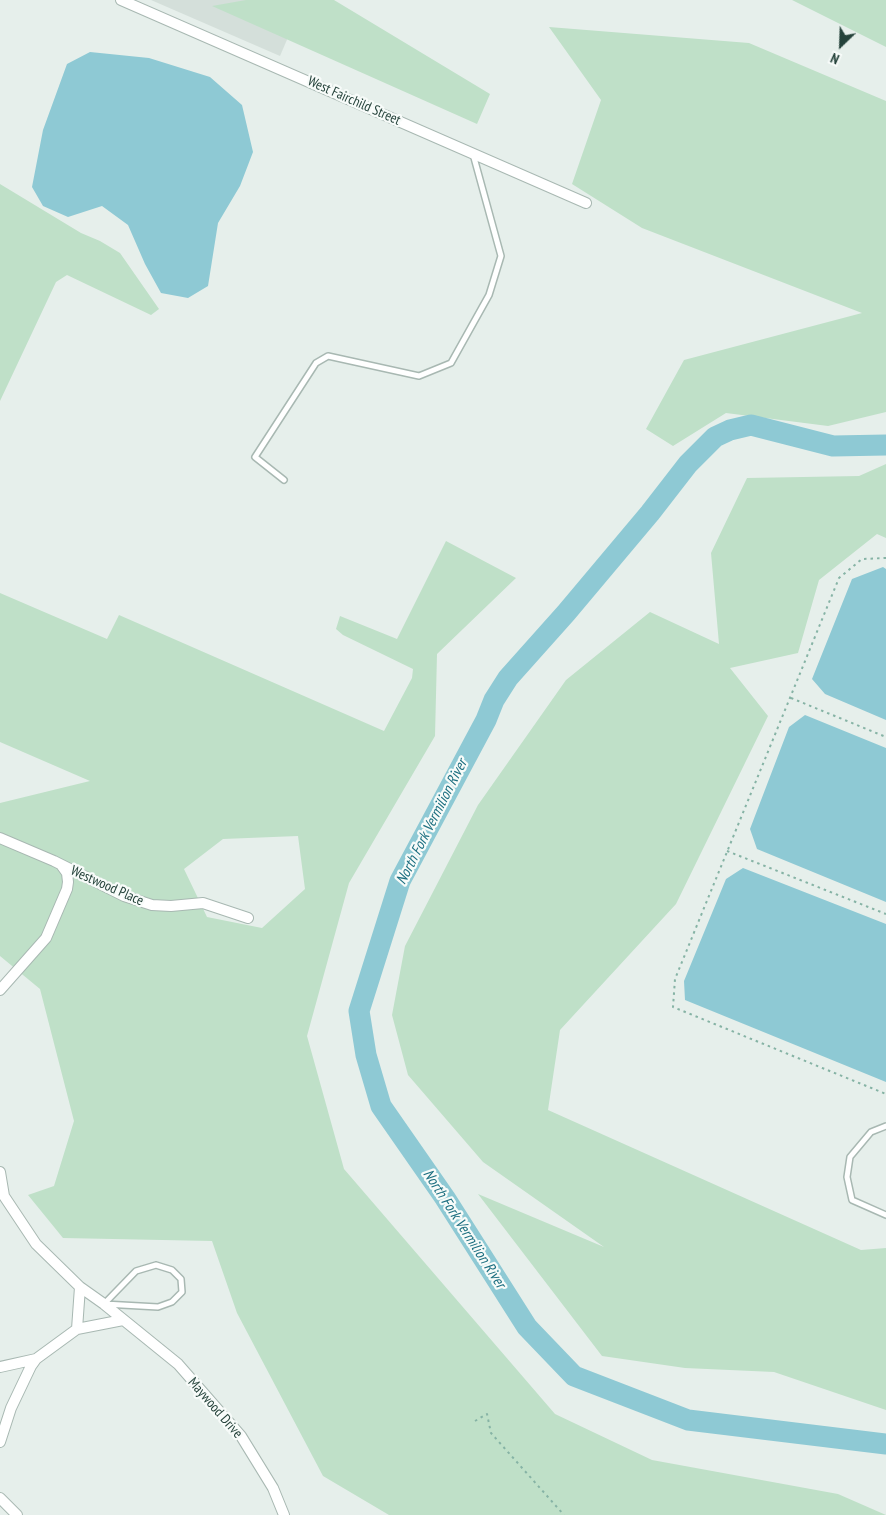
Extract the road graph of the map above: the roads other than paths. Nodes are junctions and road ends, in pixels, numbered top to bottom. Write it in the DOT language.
graph roads {
  1 [pos="121,0"];
  2 [pos="473,153"];
  3 [pos="586,203"];
  4 [pos="284,480"];
  5 [pos="0,838"];
  6 [pos="62,866"];
  7 [pos="248,918"];
  8 [pos="0,990"];
  9 [pos="886,1126"];
  10 [pos="0,1172"];
  11 [pos="886,1215"];
  12 [pos="80,1287"];
  13 [pos="104,1304"];
  14 [pos="123,1320"];
  15 [pos="77,1329"];
  16 [pos="36,1359"];
  17 [pos="0,1367"];
  18 [pos="0,1442"];
  19 [pos="0,1498"];
  20 [pos="17,1515"];
  21 [pos="284,1515"];
  1 -- 2 [label="street, West Fairchild Street"];
  2 -- 3 [label="street, West Fairchild Street"];
  2 -- 4 [label="lane"];
  5 -- 6 [label="street, Westwood Place"];
  6 -- 7 [label="street, Westwood Place"];
  6 -- 8 [label="street"];
  9 -- 11 [label="lane"];
  10 -- 12 [label="street, Maywood Drive"];
  12 -- 13 [label="street, Maywood Drive"];
  12 -- 15 [label="street"];
  13 -- 13 [label="lane"];
  13 -- 14 [label="street, Maywood Drive"];
  14 -- 15 [label="street"];
  14 -- 21 [label="street, Maywood Drive"];
  15 -- 16 [label="street"];
  16 -- 17 [label="street"];
  16 -- 18 [label="street"];
  19 -- 20 [label="street"];
}
